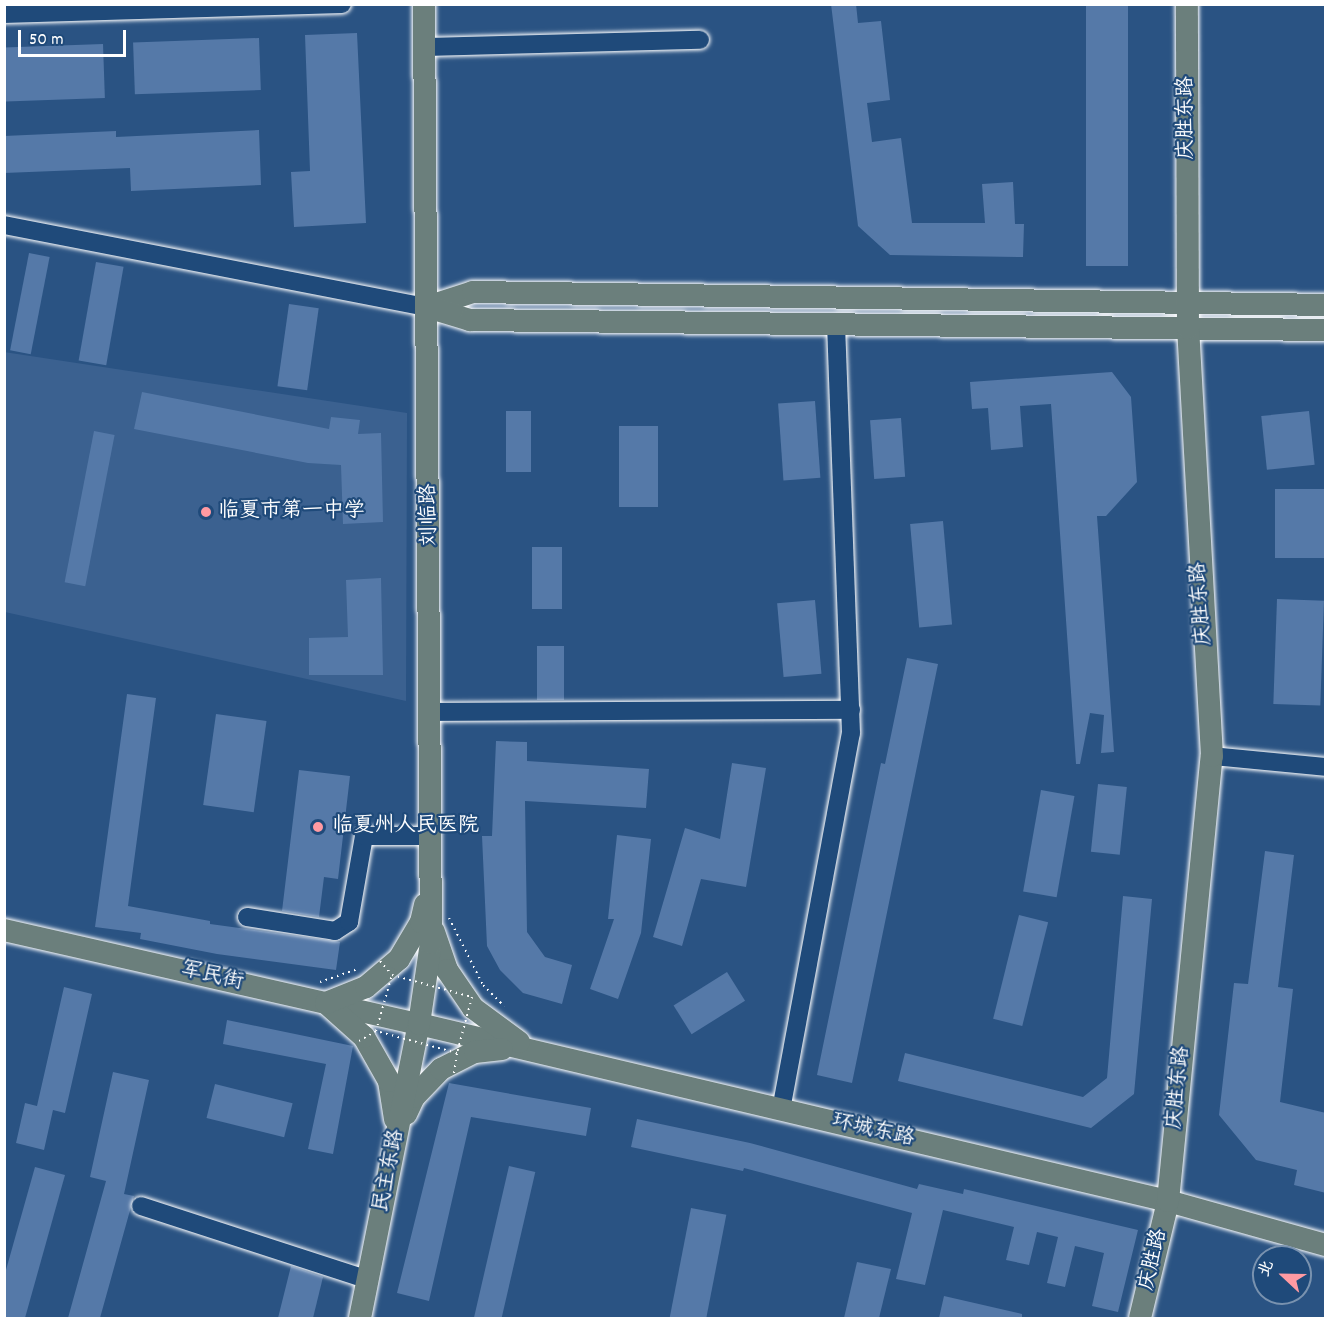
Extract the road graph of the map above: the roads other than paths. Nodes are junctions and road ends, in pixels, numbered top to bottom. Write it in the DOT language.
graph roads {
  1 [pos="342,4"];
  2 [pos="424,4"];
  3 [pos="1187,4"];
  4 [pos="4,14"];
  5 [pos="700,40"];
  6 [pos="426,47"];
  7 [pos="4,225"];
  8 [pos="1188,304"];
  9 [pos="1326,305"];
  10 [pos="427,307"];
  11 [pos="836,324"];
  12 [pos="1188,328"];
  13 [pos="1326,330"];
  14 [pos="851,710"];
  15 [pos="430,712"];
  16 [pos="1212,756"];
  17 [pos="1326,767"];
  18 [pos="431,836"];
  19 [pos="431,880"];
  20 [pos="247,917"];
  21 [pos="4,930"];
  22 [pos="322,993"];
  23 [pos="419,1024"];
  24 [pos="551,1055"];
  25 [pos="781,1110"];
  26 [pos="398,1132"];
  27 [pos="1168,1201"];
  28 [pos="141,1206"];
  29 [pos="1326,1245"];
  30 [pos="363,1278"];
  31 [pos="360,1318"];
  32 [pos="1140,1318"];
  1 -- 4 [label="street"];
  2 -- 6 [label="main road, 刘临路"];
  3 -- 8 [label="main road, 庆胜东路"];
  5 -- 6 [label="street"];
  6 -- 10 [label="main road, 刘临路"];
  7 -- 10 [label="street"];
  8 -- 9 [label="main road"];
  8 -- 10 [label="main road"];
  8 -- 12 [label="main road, 庆胜东路"];
  10 -- 11 [label="main road"];
  10 -- 15 [label="main road, 刘临路"];
  11 -- 12 [label="main road"];
  11 -- 14 [label="street"];
  12 -- 13 [label="main road"];
  12 -- 16 [label="main road, 庆胜东路"];
  14 -- 15 [label="street"];
  14 -- 25 [label="street"];
  15 -- 18 [label="main road, 刘临路"];
  16 -- 17 [label="street"];
  16 -- 27 [label="main road, 庆胜东路"];
  18 -- 19 [label="main road, 刘临路"];
  18 -- 20 [label="street"];
  19 -- 22 [label="main road"];
  19 -- 23 [label="main road, 刘临路"];
  19 -- 24 [label="main road"];
  21 -- 22 [label="main road, 军民街"];
  22 -- 23 [label="main road, 军民街"];
  22 -- 26 [label="main road"];
  23 -- 24 [label="main road, 环城东路"];
  23 -- 26 [label="main road, 民主东路"];
  24 -- 25 [label="main road, 环城东路"];
  24 -- 26 [label="main road"];
  25 -- 27 [label="main road, 环城东路"];
  26 -- 31 [label="main road, 民主东路"];
  27 -- 29 [label="main road, 环城东路"];
  27 -- 32 [label="main road, 庆胜路"];
  28 -- 30 [label="street"];
}
